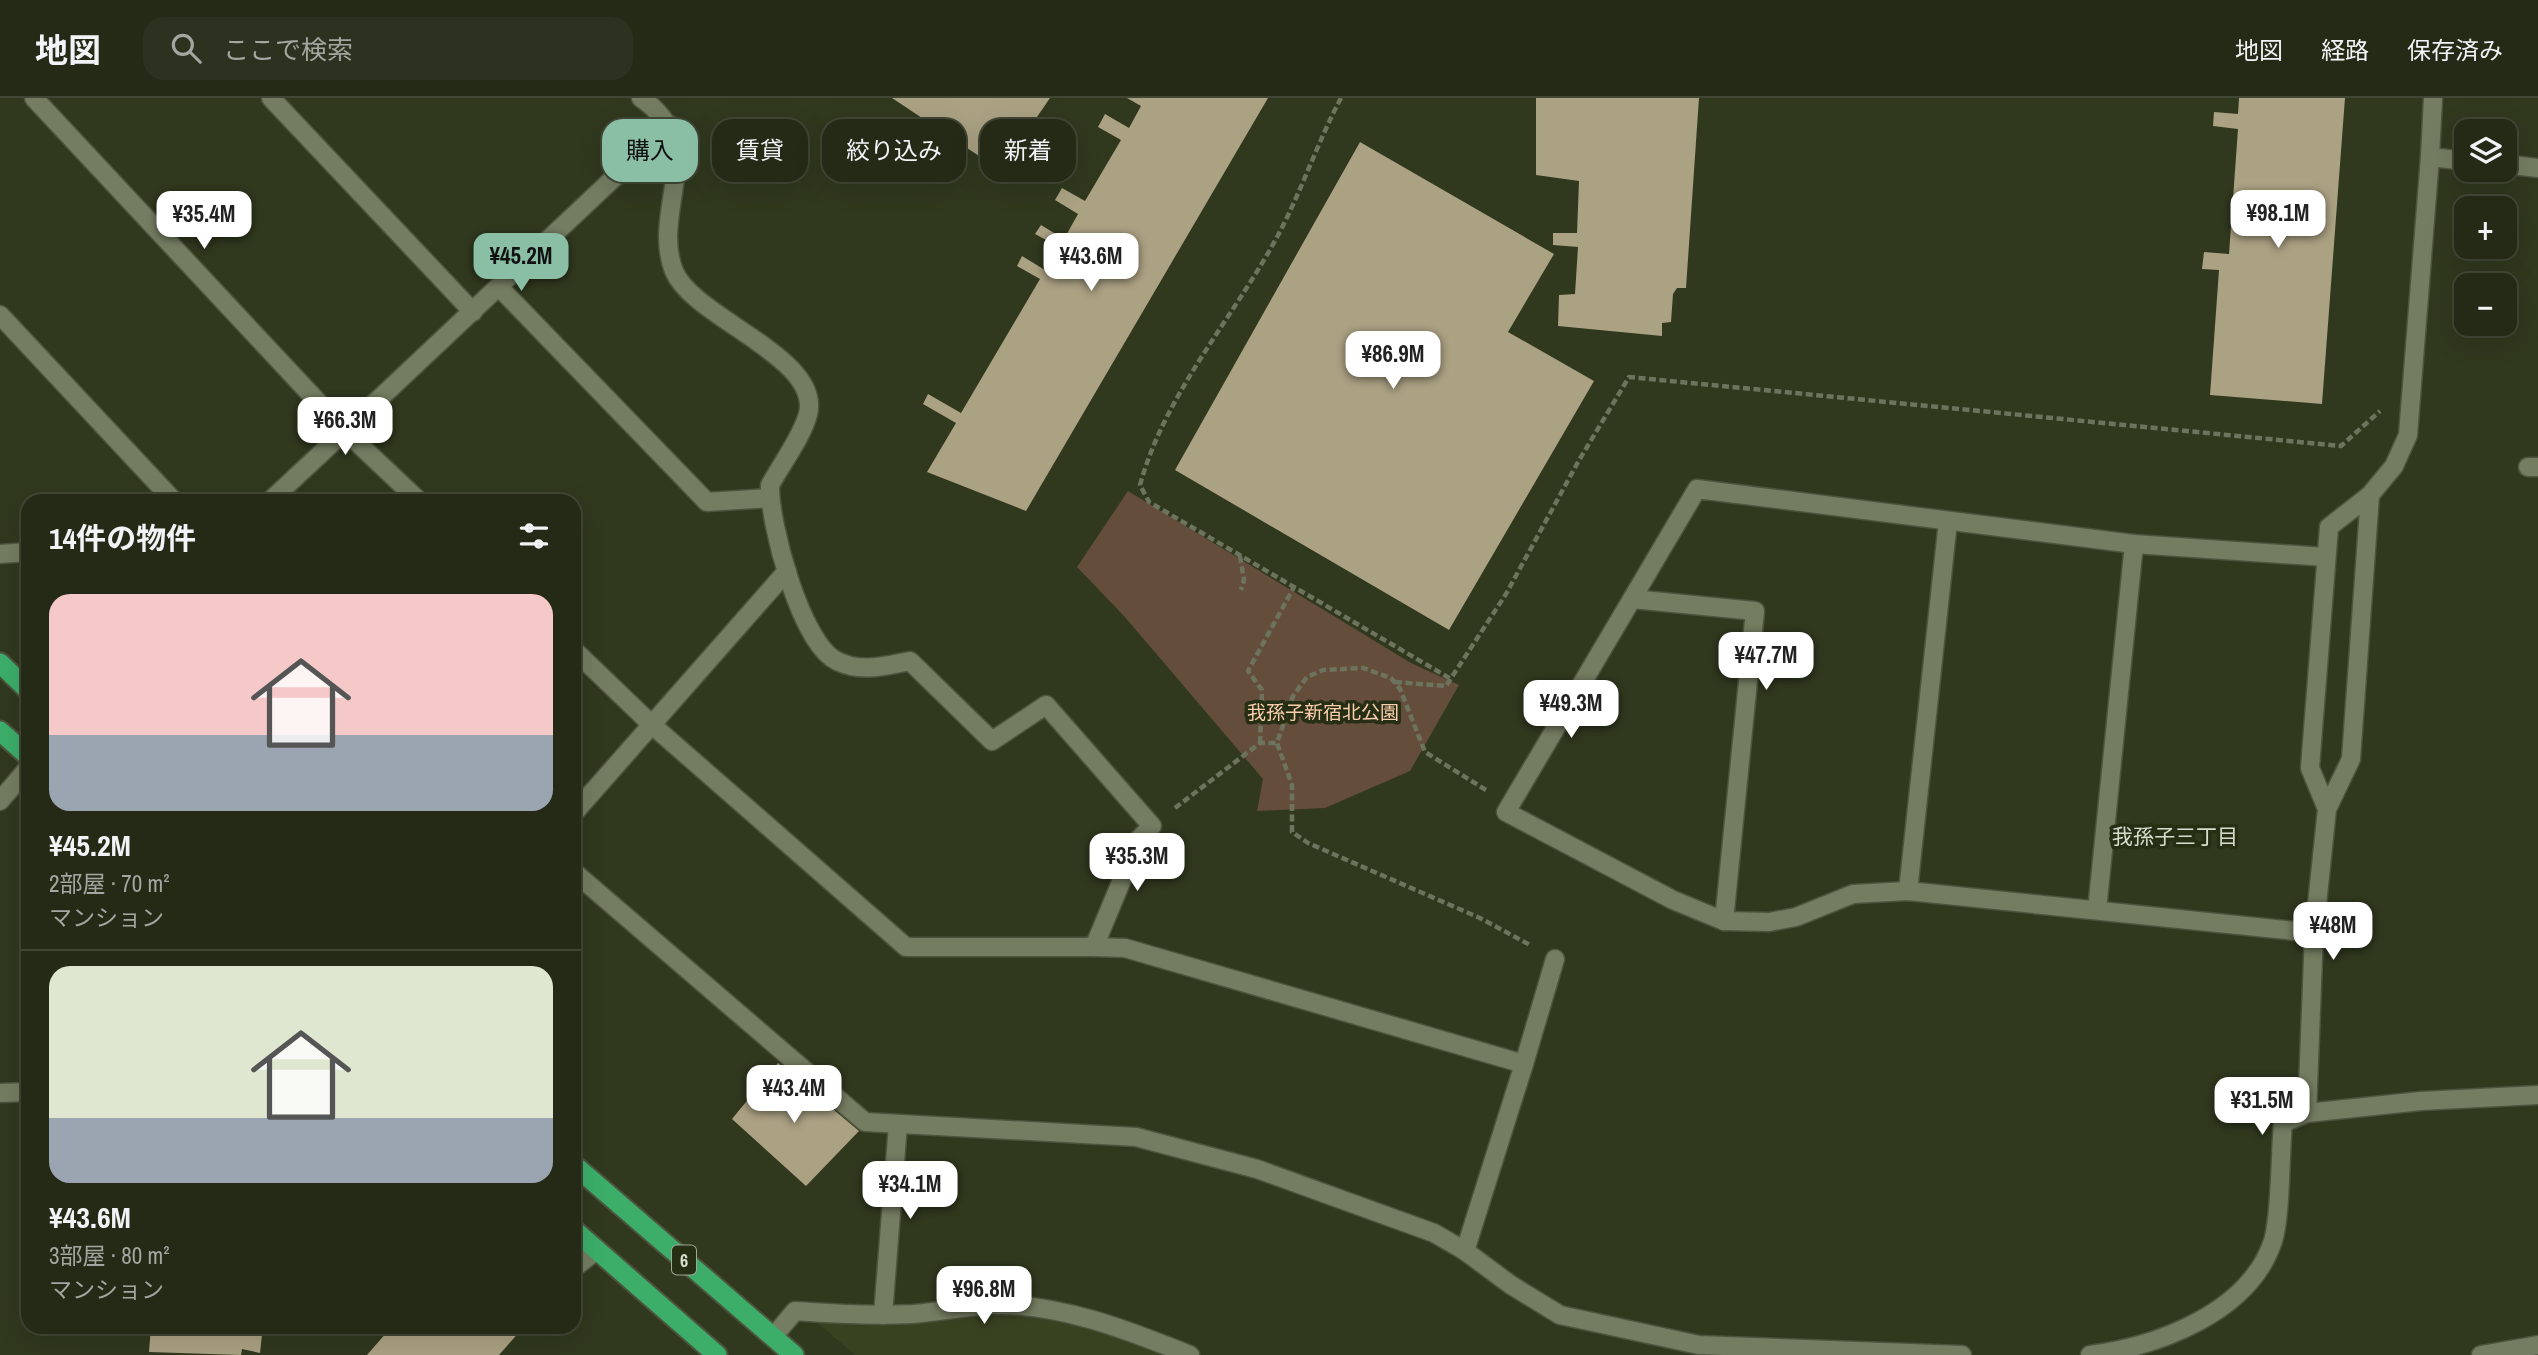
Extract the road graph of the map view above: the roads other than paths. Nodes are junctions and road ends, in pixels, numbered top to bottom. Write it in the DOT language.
graph roads {
  1 [pos="34,98"];
  2 [pos="271,98"];
  3 [pos="640,98"];
  4 [pos="2433,98"];
  5 [pos="665,119"];
  6 [pos="2430,157"];
  7 [pos="2454,159"];
  8 [pos="2517,166"];
  9 [pos="2538,168"];
  10 [pos="610,182"];
  11 [pos="675,182"];
  12 [pos="499,287"];
  13 [pos="473,312"];
  14 [pos="0,315"];
  15 [pos="345,431"];
  16 [pos="167,494"];
  17 [pos="277,494"];
  18 [pos="412,494"];
  19 [pos="2370,495"];
  20 [pos="770,498"];
  21 [pos="1948,521"];
  22 [pos="2134,544"];
  23 [pos="21,552"];
  24 [pos="0,554"];
  25 [pos="2326,557"];
  26 [pos="787,571"];
  27 [pos="1632,599"];
  28 [pos="581,657"];
  29 [pos="0,663"];
  30 [pos="21,683"];
  31 [pos="651,724"];
  32 [pos="0,731"];
  33 [pos="21,750"];
  34 [pos="21,776"];
  35 [pos="0,801"];
  36 [pos="581,805"];
  37 [pos="2327,809"];
  38 [pos="581,878"];
  39 [pos="1908,891"];
  40 [pos="2097,910"];
  41 [pos="1724,921"];
  42 [pos="2315,933"];
  43 [pos="1094,947"];
  44 [pos="1555,959"];
  45 [pos="1524,1064"];
  46 [pos="0,1093"];
  47 [pos="21,1093"];
  48 [pos="2538,1095"];
  49 [pos="2307,1113"];
  50 [pos="898,1124"];
  51 [pos="581,1171"];
  52 [pos="581,1236"];
  53 [pos="597,1250"];
  54 [pos="1465,1251"];
  55 [pos="581,1263"];
  56 [pos="883,1315"];
  57 [pos="772,1337"];
  58 [pos="2538,1345"];
  59 [pos="717,1355"];
  60 [pos="794,1355"];
  61 [pos="1191,1355"];
  62 [pos="1962,1355"];
  63 [pos="2090,1355"];
  64 [pos="2481,1355"];
  1 -- 15 [label="street"];
  2 -- 13 [label="street"];
  3 -- 5 [label="street"];
  4 -- 6 [label="street"];
  6 -- 7 [label="street"];
  6 -- 19 [label="street"];
  8 -- 9 [label="street"];
  10 -- 12 [label="street"];
  11 -- 20 [label="street"];
  12 -- 13 [label="street"];
  12 -- 20 [label="street"];
  13 -- 15 [label="street"];
  14 -- 16 [label="street"];
  15 -- 17 [label="street"];
  15 -- 18 [label="street"];
  19 -- 25 [label="street"];
  19 -- 37 [label="street"];
  20 -- 26 [label="street"];
  21 -- 22 [label="street"];
  21 -- 27 [label="street"];
  21 -- 39 [label="street"];
  22 -- 25 [label="street"];
  22 -- 40 [label="street"];
  23 -- 24 [label="street"];
  25 -- 37 [label="street"];
  26 -- 31 [label="street"];
  26 -- 43 [label="street"];
  27 -- 41 [label="street"];
  27 -- 41 [label="street"];
  28 -- 31 [label="street"];
  29 -- 30 [label="highway"];
  31 -- 36 [label="street"];
  31 -- 43 [label="street"];
  32 -- 33 [label="highway"];
  34 -- 35 [label="street"];
  37 -- 42 [label="street"];
  38 -- 50 [label="street"];
  39 -- 40 [label="street"];
  39 -- 41 [label="street"];
  40 -- 42 [label="street"];
  42 -- 49 [label="street"];
  43 -- 45 [label="street"];
  44 -- 45 [label="street"];
  45 -- 54 [label="street"];
  46 -- 47 [label="street"];
  48 -- 49 [label="street"];
  49 -- 63 [label="street"];
  50 -- 54 [label="street"];
  50 -- 56 [label="street"];
  51 -- 57 [label="highway, 6"];
  52 -- 53 [label="highway"];
  53 -- 55 [label="street"];
  53 -- 59 [label="highway"];
  54 -- 62 [label="street"];
  56 -- 57 [label="street"];
  56 -- 61 [label="street"];
  57 -- 60 [label="highway, 6"];
  58 -- 64 [label="street"];
}
